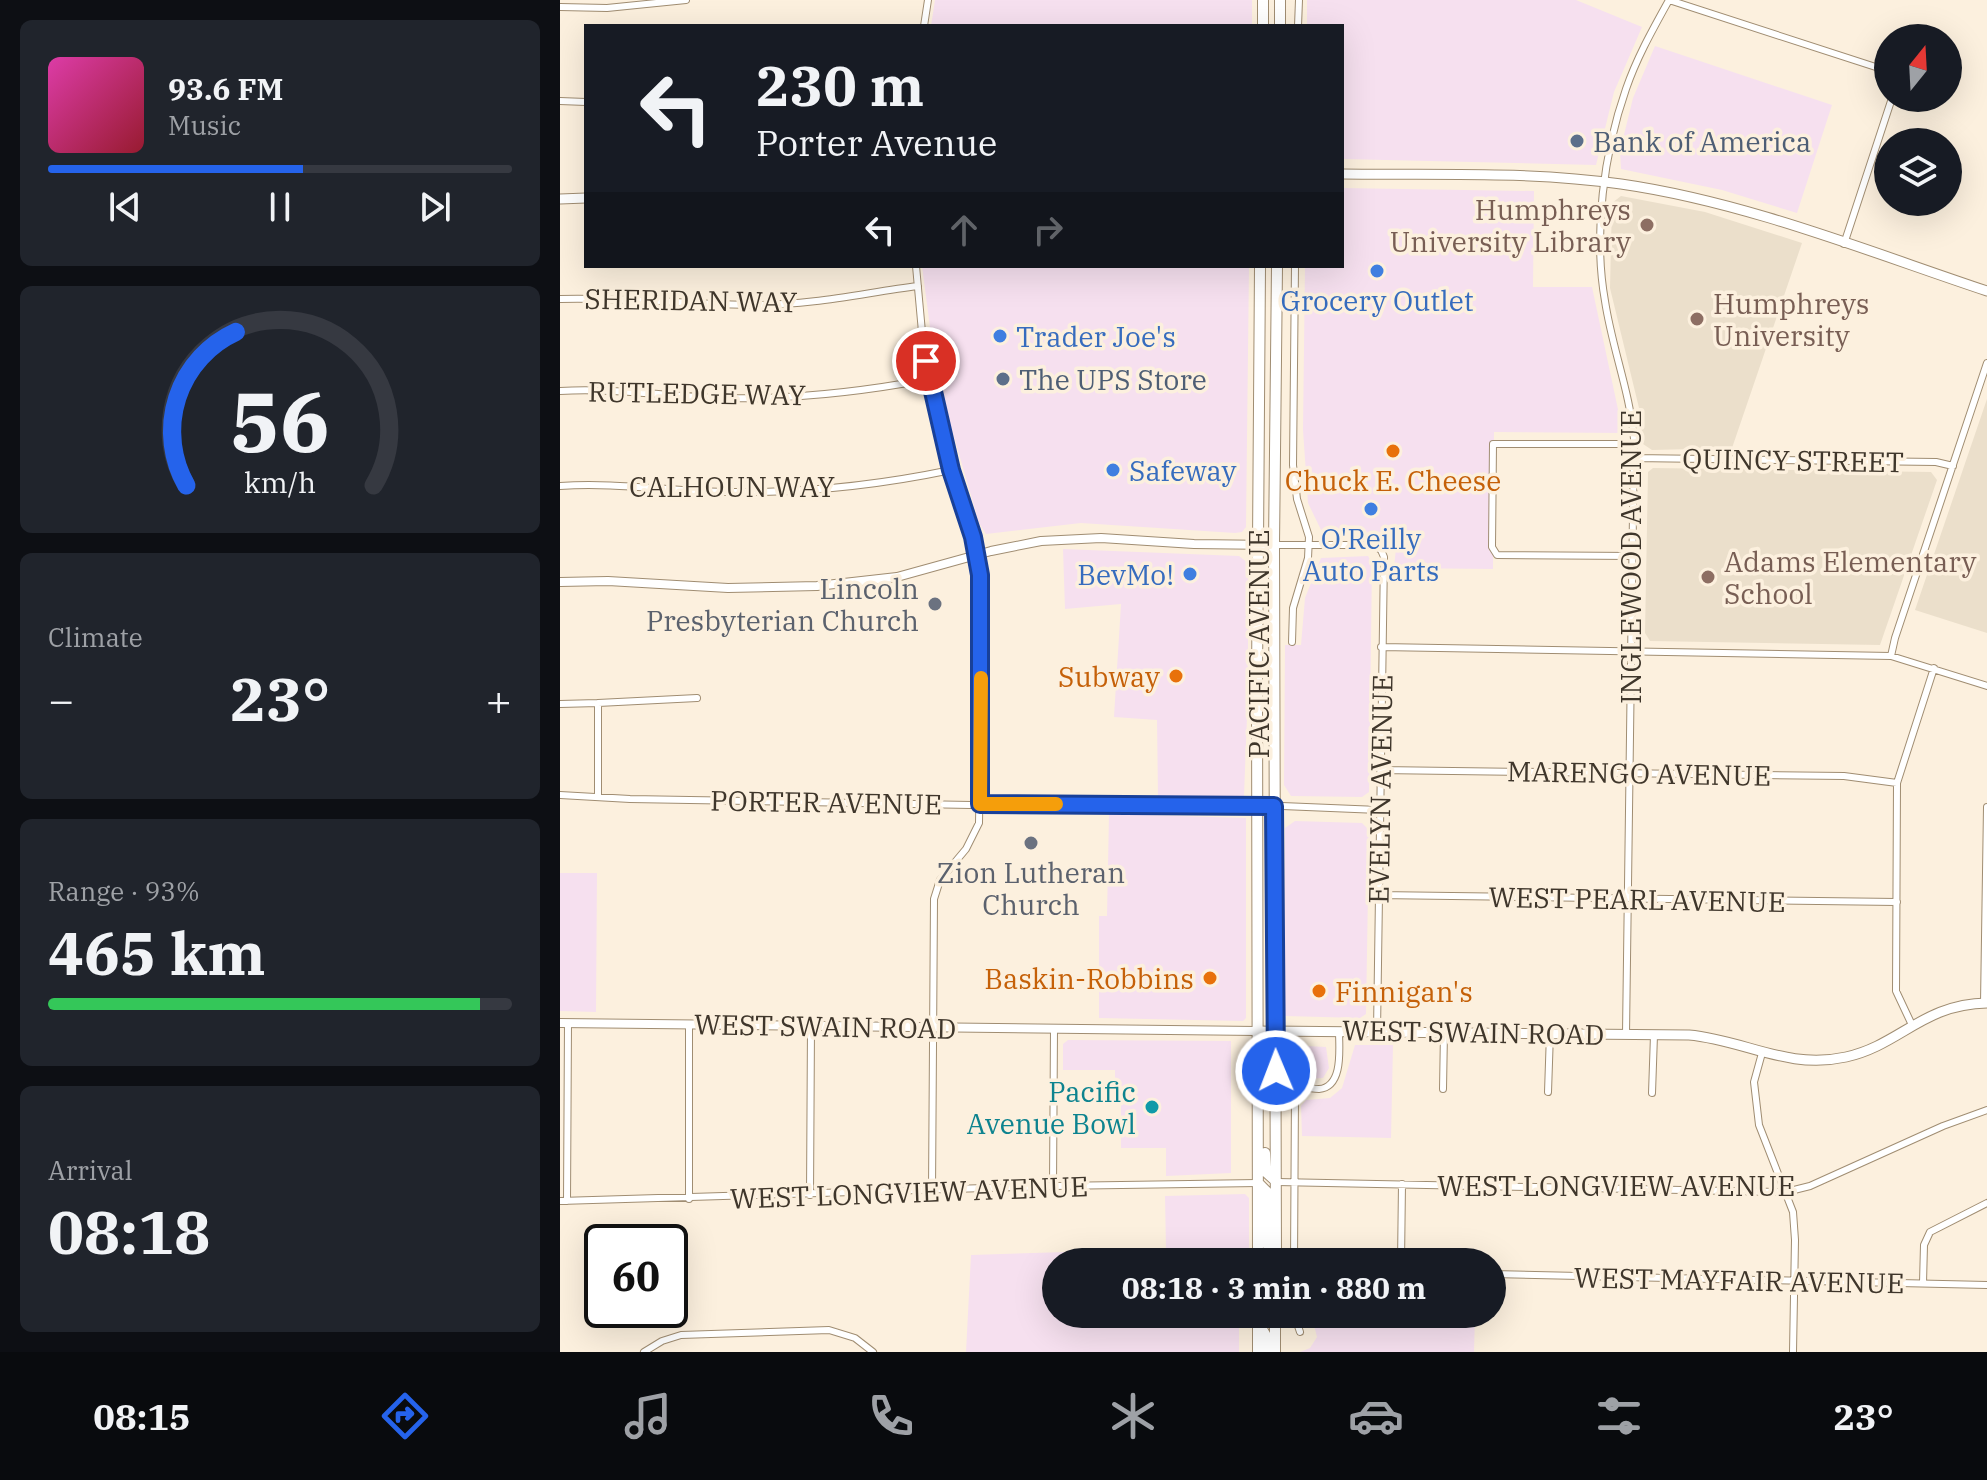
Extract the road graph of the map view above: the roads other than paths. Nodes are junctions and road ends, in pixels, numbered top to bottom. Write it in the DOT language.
graph roads {
  1 [pos="686,0"];
  2 [pos="928,0"];
  3 [pos="1263,0"];
  4 [pos="1280,0"];
  5 [pos="1299,0"];
  6 [pos="1669,0"];
  7 [pos="560,7"];
  8 [pos="924,24"];
  9 [pos="1263,24"];
  10 [pos="1280,24"];
  11 [pos="1298,24"];
  12 [pos="1874,66"];
  13 [pos="560,101"];
  14 [pos="584,102"];
  15 [pos="1887,112"];
  16 [pos="1344,174"];
  17 [pos="1606,182"];
  18 [pos="584,198"];
  19 [pos="560,199"];
  20 [pos="1844,244"];
  21 [pos="916,268"];
  22 [pos="1260,268"];
  23 [pos="1277,268"];
  24 [pos="1295,268"];
  25 [pos="918,286"];
  26 [pos="1987,291"];
  27 [pos="560,299"];
  28 [pos="1987,363"];
  29 [pos="930,379"];
  30 [pos="560,391"];
  31 [pos="1634,444"];
  32 [pos="1634,458"];
  33 [pos="1953,466"];
  34 [pos="951,470"];
  35 [pos="560,486"];
  36 [pos="1258,545"];
  37 [pos="1274,545"];
  38 [pos="1309,546"];
  39 [pos="977,555"];
  40 [pos="1634,556"];
  41 [pos="560,582"];
  42 [pos="1292,642"];
  43 [pos="1381,647"];
  44 [pos="1633,651"];
  45 [pos="1891,656"];
  46 [pos="1934,668"];
  47 [pos="1987,686"];
  48 [pos="697,698"];
  49 [pos="598,703"];
  50 [pos="560,704"];
  51 [pos="1380,770"];
  52 [pos="1630,773"];
  53 [pos="1897,783"];
  54 [pos="560,795"];
  55 [pos="598,796"];
  56 [pos="980,804"];
  57 [pos="1257,805"];
  58 [pos="1274,806"];
  59 [pos="1987,807"];
  60 [pos="1379,810"];
  61 [pos="1378,895"];
  62 [pos="1629,898"];
  63 [pos="1897,902"];
  64 [pos="1986,1003"];
  65 [pos="564,1023"];
  66 [pos="689,1024"];
  67 [pos="1912,1025"];
  68 [pos="811,1026"];
  69 [pos="933,1028"];
  70 [pos="1054,1029"];
  71 [pos="1257,1031"];
  72 [pos="1275,1031"];
  73 [pos="1339,1031"];
  74 [pos="1377,1031"];
  75 [pos="1444,1032"];
  76 [pos="1550,1033"];
  77 [pos="1626,1034"];
  78 [pos="1654,1035"];
  79 [pos="1762,1053"];
  80 [pos="1443,1089"];
  81 [pos="1548,1092"];
  82 [pos="1652,1093"];
  83 [pos="1987,1110"];
  84 [pos="1258,1129"];
  85 [pos="1277,1182"];
  86 [pos="1294,1182"];
  87 [pos="1258,1183"];
  88 [pos="1402,1184"];
  89 [pos="1053,1186"];
  90 [pos="932,1191"];
  91 [pos="1786,1192"];
  92 [pos="810,1195"];
  93 [pos="689,1199"];
  94 [pos="564,1201"];
  95 [pos="1987,1203"];
  96 [pos="1258,1248"];
  97 [pos="1269,1248"];
  98 [pos="1276,1248"];
  99 [pos="1294,1248"];
  100 [pos="1401,1248"];
  101 [pos="1506,1274"];
  102 [pos="1795,1282"];
  103 [pos="1923,1283"];
  104 [pos="1987,1285"];
  105 [pos="1258,1328"];
  106 [pos="1262,1328"];
  107 [pos="1275,1328"];
  108 [pos="1299,1328"];
  109 [pos="1300,1332"];
  110 [pos="644,1352"];
  111 [pos="873,1352"];
  112 [pos="1258,1352"];
  113 [pos="1266,1352"];
  114 [pos="1275,1352"];
  115 [pos="1793,1352"];
  1 -- 7 [label="street"];
  2 -- 8 [label="street"];
  3 -- 9 [label="main road"];
  4 -- 10 [label="main road"];
  5 -- 11 [label="street"];
  6 -- 12 [label="street"];
  6 -- 17 [label="street, INGLEWOOD AVENUE"];
  13 -- 14 [label="street"];
  15 -- 20 [label="street"];
  16 -- 17 [label="main road"];
  17 -- 20 [label="main road"];
  17 -- 31 [label="street, INGLEWOOD AVENUE"];
  18 -- 19 [label="main road"];
  20 -- 26 [label="main road"];
  21 -- 25 [label="street"];
  22 -- 36 [label="main road, PACIFIC AVENUE"];
  23 -- 37 [label="main road"];
  24 -- 38 [label="street"];
  25 -- 27 [label="street, SHERIDAN WAY"];
  25 -- 29 [label="street"];
  28 -- 33 [label="street"];
  29 -- 30 [label="street, RUTLEDGE WAY"];
  29 -- 34 [label="street"];
  31 -- 32 [label="street, INGLEWOOD AVENUE"];
  31 -- 40 [label="street"];
  32 -- 33 [label="street, QUINCY STREET"];
  32 -- 40 [label="street, INGLEWOOD AVENUE"];
  33 -- 45 [label="street"];
  34 -- 35 [label="street, CALHOUN WAY"];
  34 -- 39 [label="street"];
  36 -- 37 [label="street"];
  36 -- 39 [label="street"];
  36 -- 57 [label="main road, PACIFIC AVENUE"];
  37 -- 38 [label="street"];
  37 -- 58 [label="main road"];
  38 -- 42 [label="street"];
  38 -- 43 [label="street, EVELYN AVENUE"];
  39 -- 41 [label="street"];
  39 -- 56 [label="street"];
  40 -- 44 [label="street, INGLEWOOD AVENUE"];
  43 -- 44 [label="street"];
  43 -- 51 [label="street, EVELYN AVENUE"];
  44 -- 45 [label="street"];
  44 -- 52 [label="street, INGLEWOOD AVENUE"];
  45 -- 46 [label="street"];
  46 -- 47 [label="street"];
  46 -- 53 [label="street"];
  48 -- 49 [label="street"];
  49 -- 50 [label="street"];
  49 -- 55 [label="street"];
  51 -- 52 [label="street, MARENGO AVENUE"];
  51 -- 60 [label="street, EVELYN AVENUE"];
  52 -- 53 [label="street, MARENGO AVENUE"];
  52 -- 62 [label="street, INGLEWOOD AVENUE"];
  53 -- 63 [label="street"];
  54 -- 55 [label="street, PORTER AVENUE"];
  55 -- 56 [label="street, PORTER AVENUE"];
  56 -- 57 [label="street, PORTER AVENUE"];
  56 -- 69 [label="street"];
  57 -- 58 [label="street, PORTER AVENUE"];
  57 -- 71 [label="main road, PACIFIC AVENUE"];
  58 -- 60 [label="street, PORTER AVENUE"];
  58 -- 72 [label="main road"];
  59 -- 64 [label="street"];
  60 -- 61 [label="street, EVELYN AVENUE"];
  61 -- 62 [label="street, WEST PEARL AVENUE"];
  61 -- 74 [label="street, EVELYN AVENUE"];
  62 -- 63 [label="street, WEST PEARL AVENUE"];
  62 -- 77 [label="street, INGLEWOOD AVENUE"];
  63 -- 67 [label="street"];
  64 -- 67 [label="main road, WEST SWAIN ROAD"];
  65 -- 66 [label="street, WEST SWAIN ROAD"];
  65 -- 94 [label="street"];
  66 -- 68 [label="street, WEST SWAIN ROAD"];
  66 -- 93 [label="street"];
  67 -- 79 [label="main road, WEST SWAIN ROAD"];
  68 -- 69 [label="street, WEST SWAIN ROAD"];
  68 -- 92 [label="street"];
  69 -- 70 [label="street, WEST SWAIN ROAD"];
  69 -- 90 [label="street"];
  70 -- 71 [label="street, WEST SWAIN ROAD"];
  70 -- 89 [label="street"];
  71 -- 72 [label="main road, WEST SWAIN ROAD"];
  71 -- 84 [label="main road, PACIFIC AVENUE"];
  72 -- 73 [label="main road, WEST SWAIN ROAD"];
  72 -- 85 [label="main road"];
  73 -- 74 [label="main road, WEST SWAIN ROAD"];
  73 -- 86 [label="street"];
  74 -- 75 [label="main road, WEST SWAIN ROAD"];
  75 -- 76 [label="main road, WEST SWAIN ROAD"];
  75 -- 80 [label="street"];
  76 -- 77 [label="main road, WEST SWAIN ROAD"];
  76 -- 81 [label="street"];
  77 -- 78 [label="main road, WEST SWAIN ROAD"];
  78 -- 79 [label="main road, WEST SWAIN ROAD"];
  78 -- 82 [label="street"];
  79 -- 91 [label="street"];
  83 -- 91 [label="street, WEST LONGVIEW AVENUE"];
  84 -- 85 [label="main road"];
  84 -- 87 [label="main road, PACIFIC AVENUE"];
  85 -- 86 [label="street, WEST LONGVIEW AVENUE"];
  85 -- 98 [label="main road"];
  86 -- 88 [label="street, WEST LONGVIEW AVENUE"];
  86 -- 99 [label="street"];
  87 -- 89 [label="street, WEST LONGVIEW AVENUE"];
  87 -- 96 [label="main road, PACIFIC AVENUE"];
  87 -- 97 [label="main road"];
  88 -- 91 [label="street, WEST LONGVIEW AVENUE"];
  88 -- 100 [label="street"];
  89 -- 90 [label="street, WEST LONGVIEW AVENUE"];
  90 -- 92 [label="street, WEST LONGVIEW AVENUE"];
  91 -- 102 [label="street"];
  92 -- 93 [label="street, WEST LONGVIEW AVENUE"];
  93 -- 94 [label="street, WEST LONGVIEW AVENUE"];
  95 -- 103 [label="street"];
  101 -- 102 [label="street, WEST MAYFAIR AVENUE"];
  102 -- 103 [label="street, WEST MAYFAIR AVENUE"];
  102 -- 115 [label="street"];
  103 -- 104 [label="street, WEST MAYFAIR AVENUE"];
  105 -- 112 [label="main road"];
  106 -- 113 [label="main road"];
  107 -- 114 [label="main road"];
  108 -- 109 [label="street"];
  110 -- 111 [label="street"];
}
